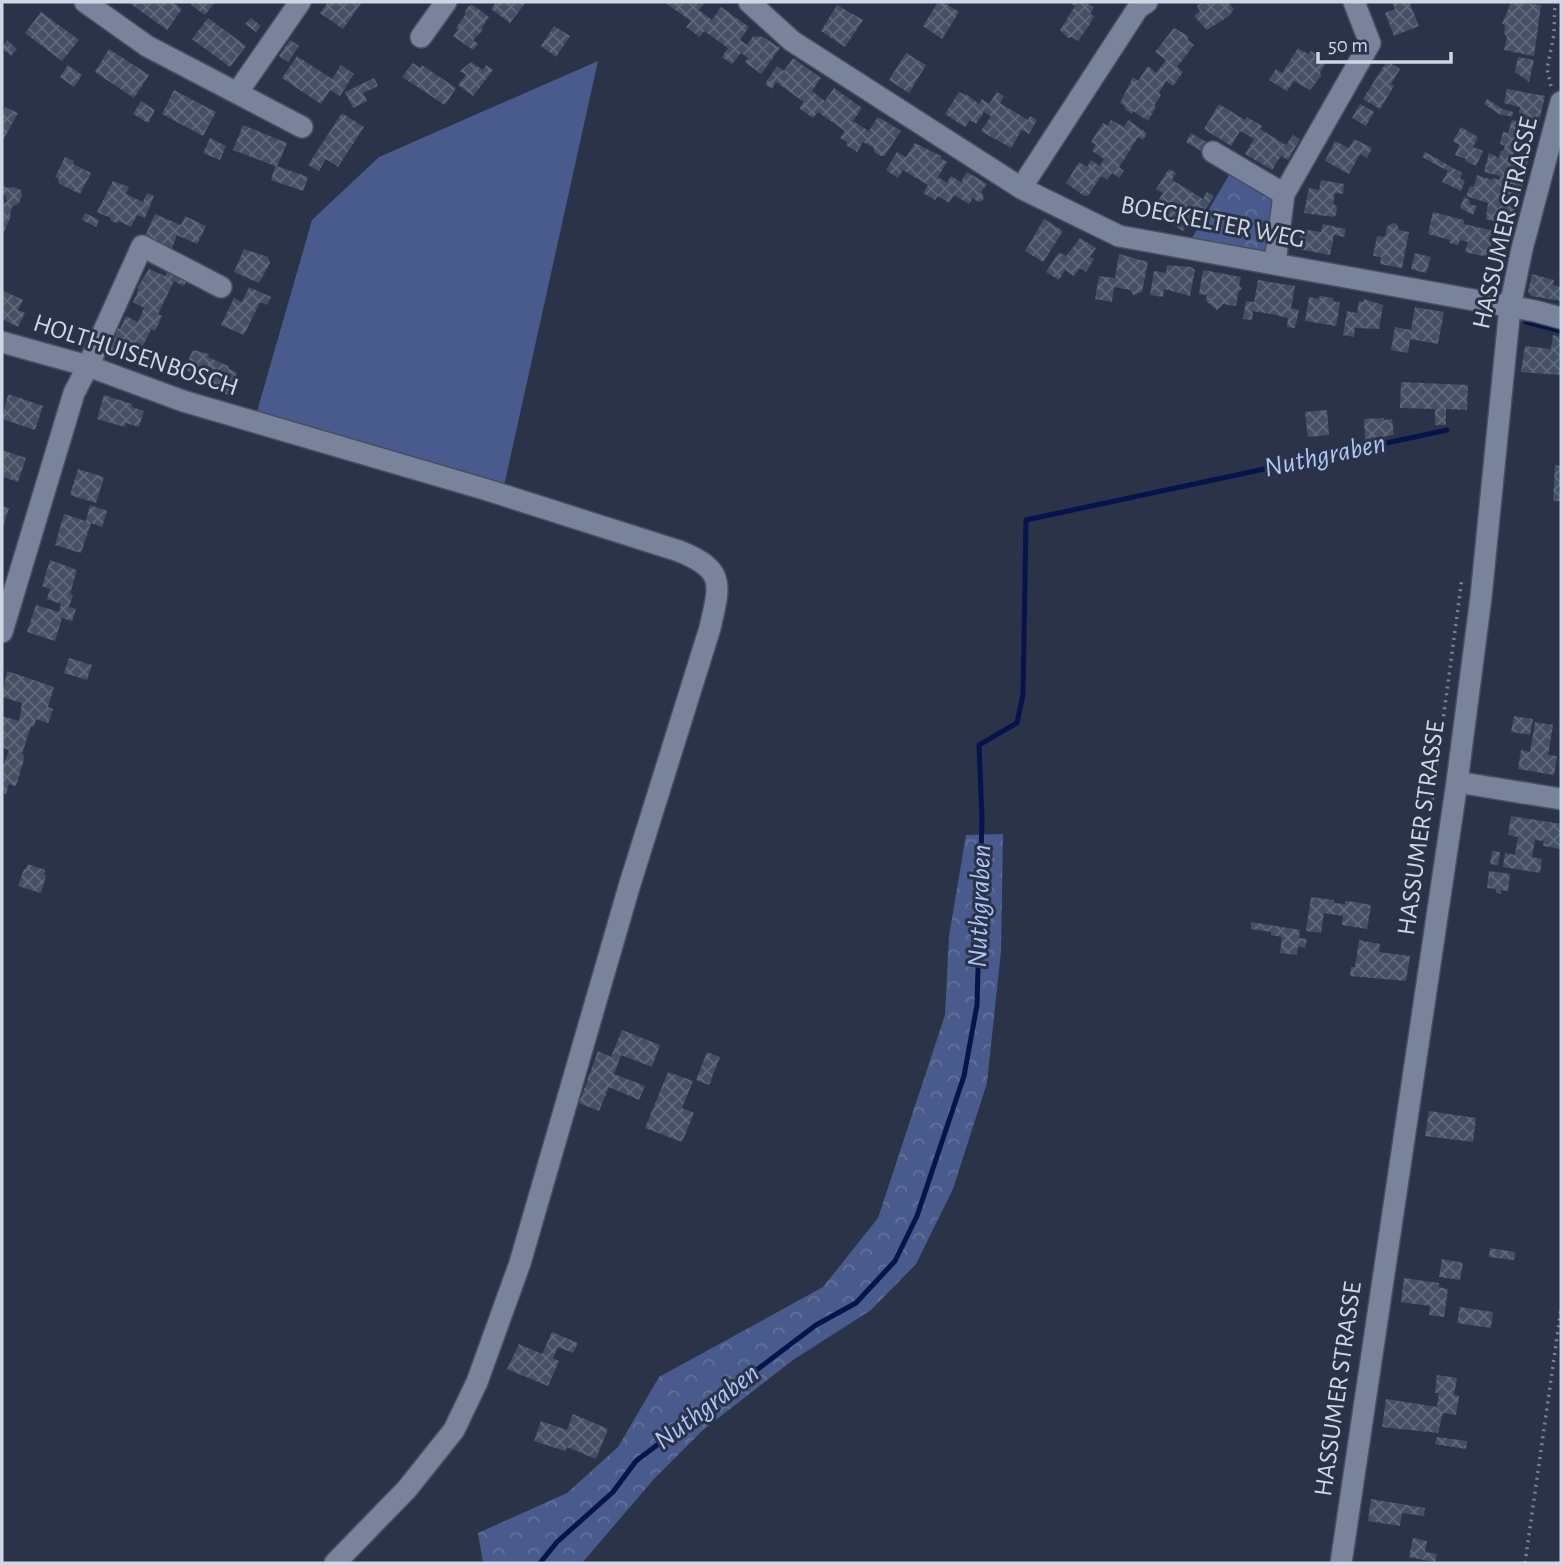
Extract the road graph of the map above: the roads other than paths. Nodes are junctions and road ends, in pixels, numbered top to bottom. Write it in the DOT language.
graph roads {
  1 [pos="85,2"];
  2 [pos="300,2"];
  3 [pos="446,2"];
  4 [pos="749,2"];
  5 [pos="1354,2"];
  6 [pos="1139,4"];
  7 [pos="421,37"];
  8 [pos="237,93"];
  9 [pos="1557,97"];
  10 [pos="302,127"];
  11 [pos="1213,152"];
  12 [pos="1021,188"];
  13 [pos="1284,194"];
  14 [pos="1275,263"];
  15 [pos="221,287"];
  16 [pos="1510,307"];
  17 [pos="1561,318"];
  18 [pos="2,342"];
  19 [pos="88,366"];
  20 [pos="2,632"];
  21 [pos="1457,782"];
  22 [pos="1561,799"];
  23 [pos="335,1563"];
  24 [pos="1341,1563"];
  1 -- 8 [label="street"];
  2 -- 8 [label="street"];
  3 -- 7 [label="street"];
  4 -- 12 [label="street, BOECKELTER WEG"];
  5 -- 13 [label="street"];
  6 -- 12 [label="street"];
  8 -- 10 [label="street"];
  9 -- 16 [label="street, HASSUMER STRASSE"];
  11 -- 13 [label="street"];
  12 -- 14 [label="street, BOECKELTER WEG"];
  13 -- 14 [label="street"];
  14 -- 16 [label="street, BOECKELTER WEG"];
  15 -- 19 [label="street"];
  16 -- 17 [label="street, BOECKELTER WEG"];
  16 -- 21 [label="street, HASSUMER STRASSE"];
  18 -- 19 [label="street, HOLTHUISENBOSCH"];
  19 -- 20 [label="street"];
  19 -- 23 [label="street, HOLTHUISENBOSCH"];
  21 -- 22 [label="street"];
  21 -- 24 [label="street, HASSUMER STRASSE"];
}
